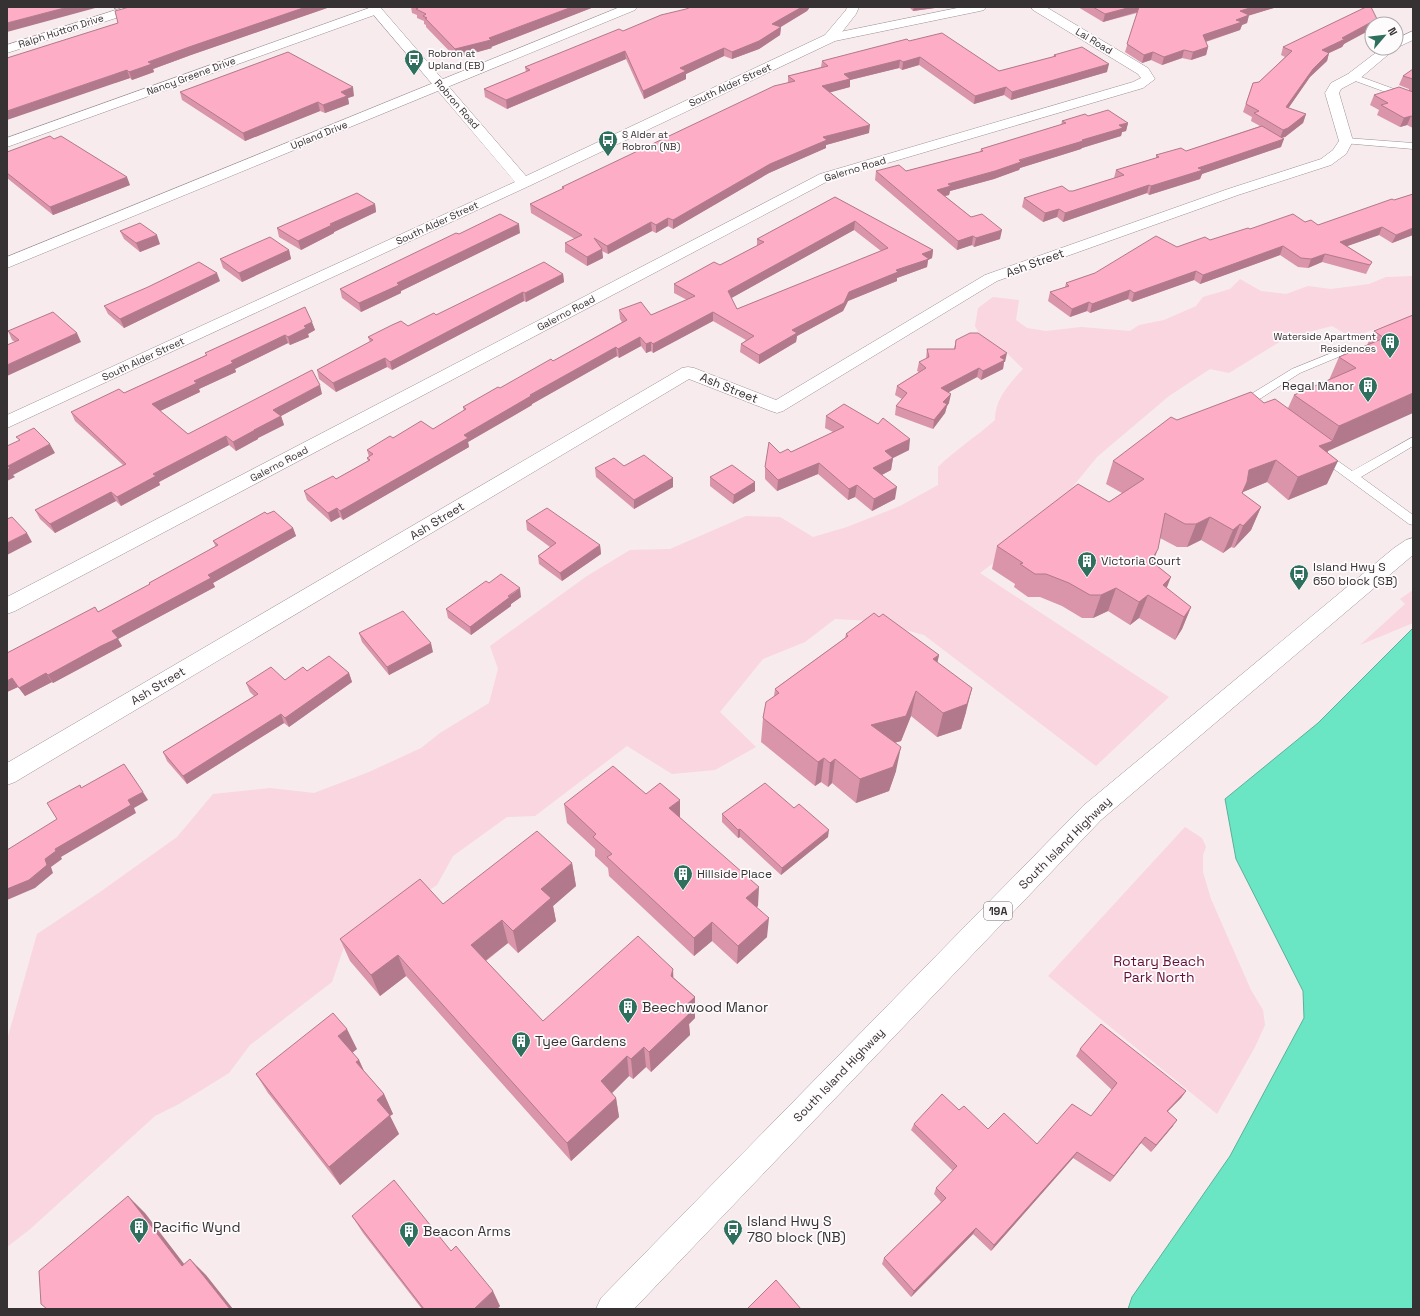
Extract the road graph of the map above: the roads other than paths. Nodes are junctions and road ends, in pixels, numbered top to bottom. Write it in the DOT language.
graph roads {
  1 [pos="137,7"];
  2 [pos="631,7"];
  3 [pos="853,7"];
  4 [pos="980,7"];
  5 [pos="1037,7"];
  6 [pos="375,9"];
  7 [pos="1413,35"];
  8 [pos="830,38"];
  9 [pos="1404,40"];
  10 [pos="7,49"];
  11 [pos="1380,56"];
  12 [pos="1353,77"];
  13 [pos="1148,79"];
  14 [pos="441,86"];
  15 [pos="1413,99"];
  16 [pos="1346,141"];
  17 [pos="7,143"];
  18 [pos="1413,146"];
  19 [pos="524,183"];
  20 [pos="7,263"];
  21 [pos="1339,353"];
  22 [pos="1265,416"];
  23 [pos="7,422"];
  24 [pos="1413,441"];
  25 [pos="1309,446"];
  26 [pos="1352,477"];
  27 [pos="1413,521"];
  28 [pos="1413,545"];
  29 [pos="7,606"];
  30 [pos="7,775"];
  31 [pos="612,1309"];
  1 -- 10 [label="street, Ralph Hutton Drive"];
  2 -- 14 [label="street, Upland Drive"];
  3 -- 8 [label="street, South Alder Street"];
  4 -- 8 [label="street"];
  5 -- 13 [label="street, Lal Road"];
  6 -- 14 [label="street, Robron Road"];
  6 -- 17 [label="street, Nancy Greene Drive"];
  7 -- 9 [label="street"];
  8 -- 19 [label="street, South Alder Street"];
  11 -- 12 [label="street"];
  12 -- 15 [label="lane"];
  12 -- 16 [label="street"];
  13 -- 29 [label="street, Galerno Road"];
  14 -- 19 [label="street, Robron Road"];
  14 -- 20 [label="street, Upland Drive"];
  16 -- 18 [label="lane"];
  16 -- 30 [label="street, Ash Street"];
  19 -- 23 [label="street, South Alder Street"];
  21 -- 22 [label="lane"];
  24 -- 26 [label="lane"];
  25 -- 26 [label="lane"];
  26 -- 27 [label="lane"];
  28 -- 31 [label="street, South Island Highway / 19A"];
}
